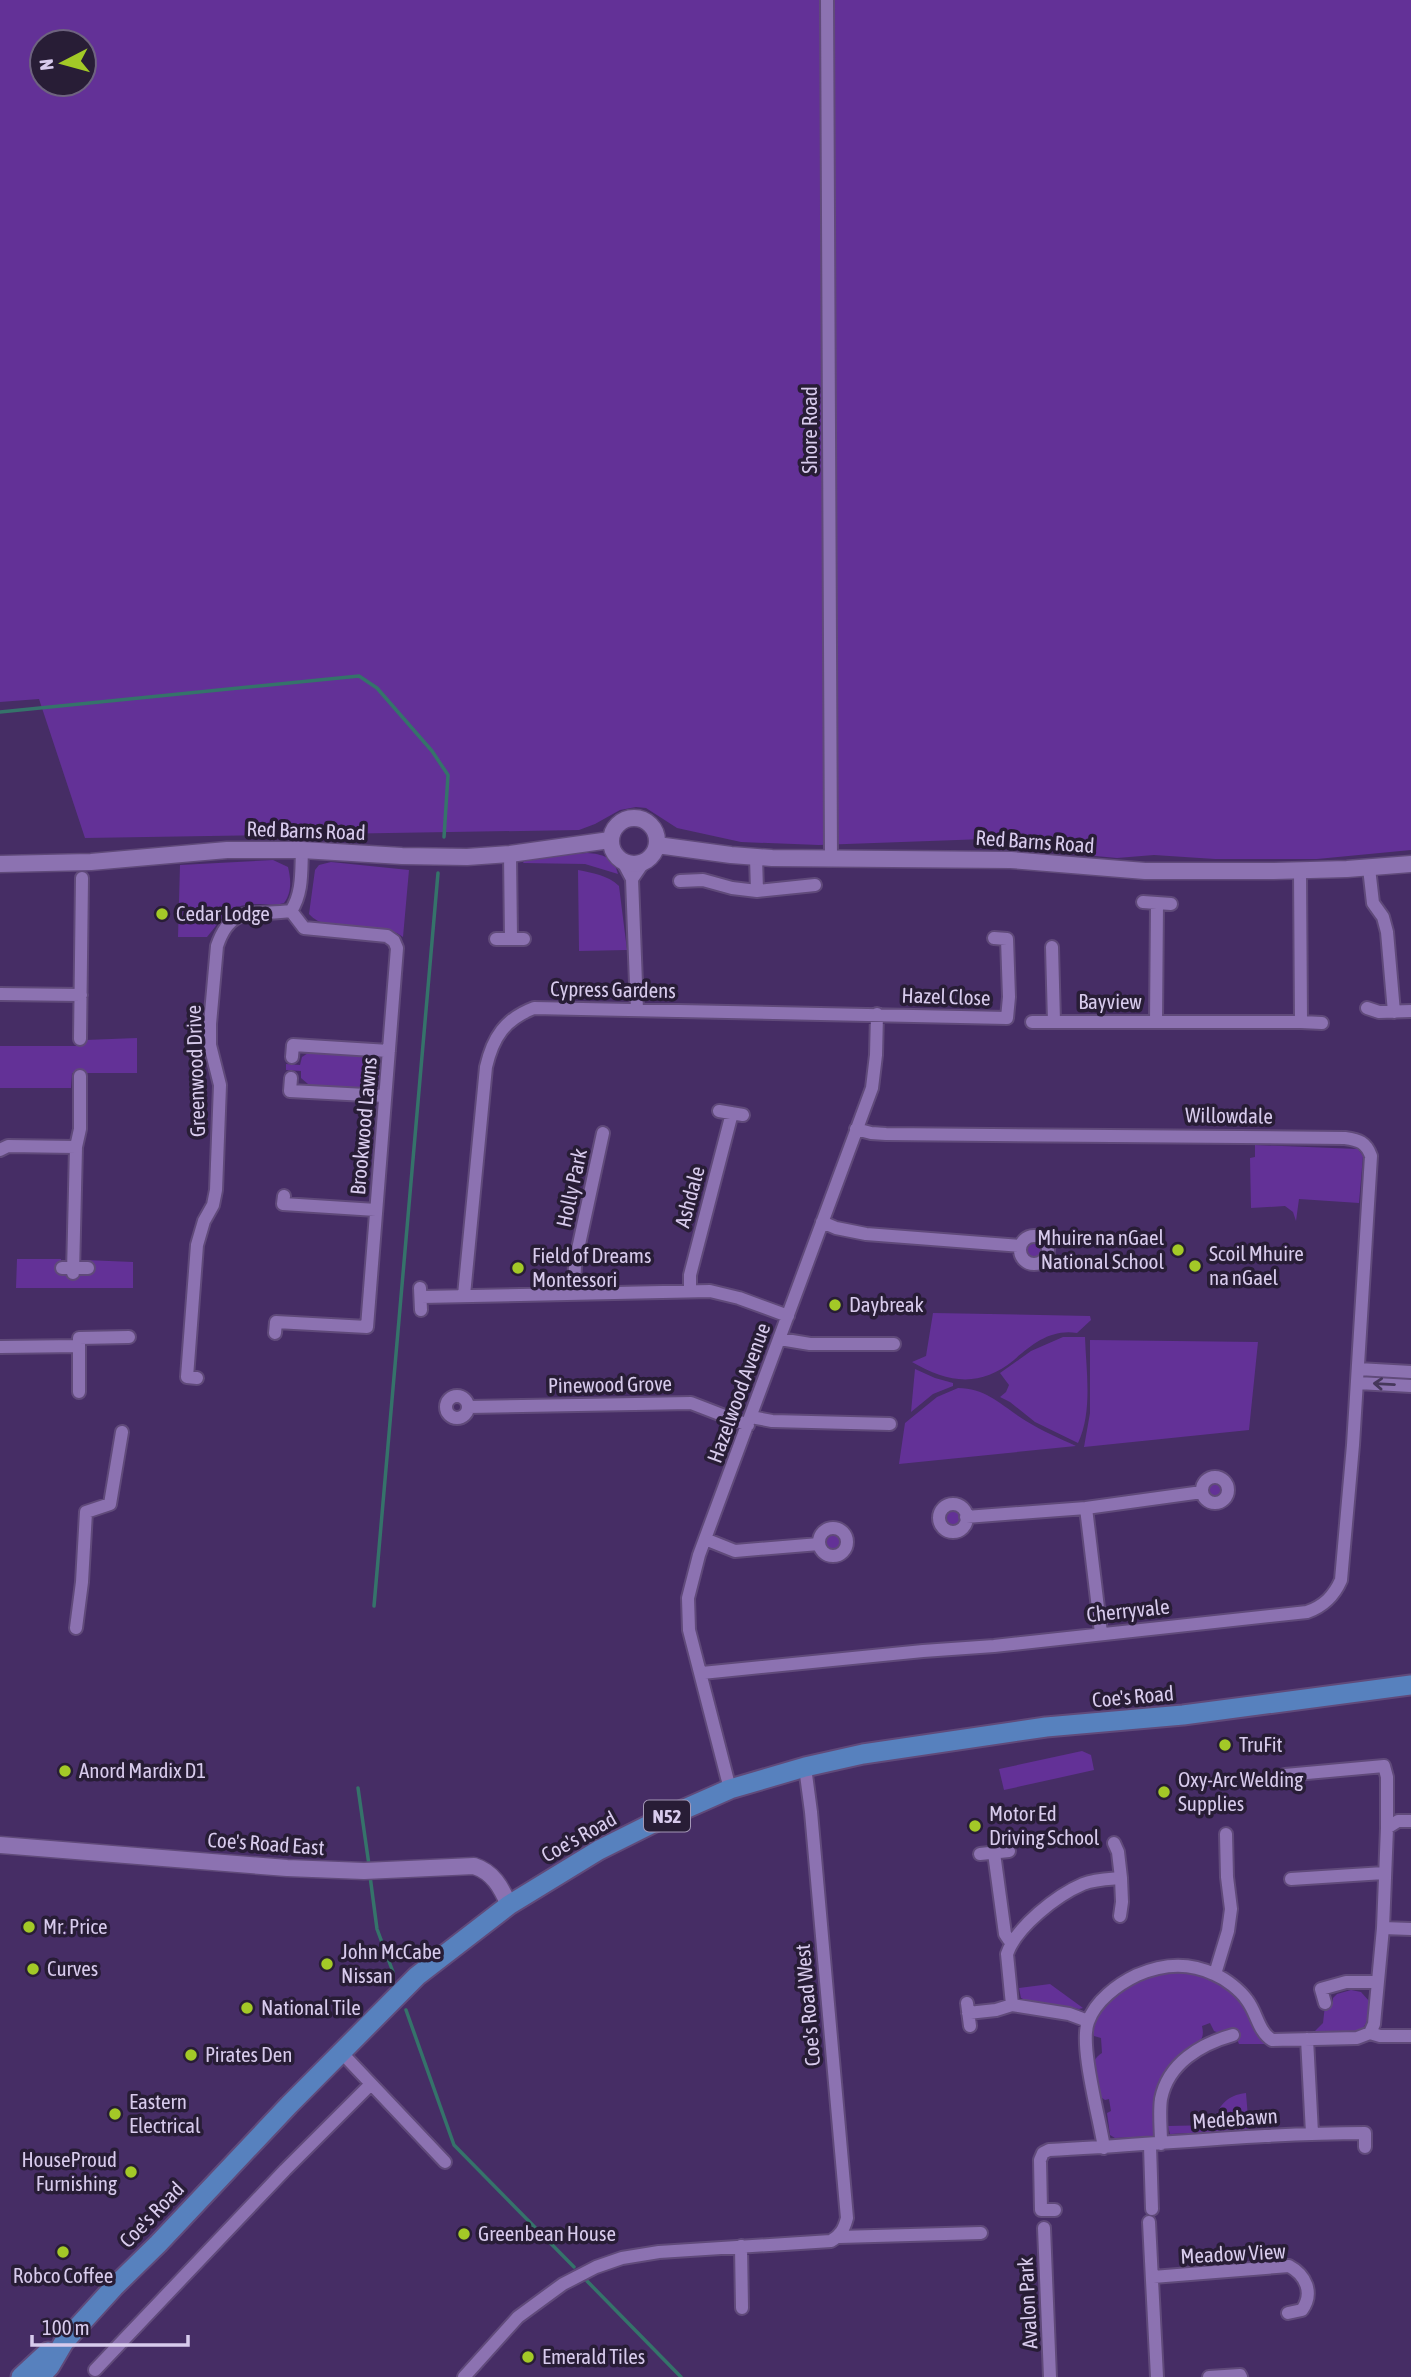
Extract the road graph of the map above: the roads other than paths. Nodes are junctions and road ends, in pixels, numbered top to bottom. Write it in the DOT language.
graph roads {
  1 [pos="827,0"];
  2 [pos="610,840"];
  3 [pos="657,845"];
  4 [pos="302,850"];
  5 [pos="510,854"];
  6 [pos="756,857"];
  7 [pos="831,859"];
  8 [pos="623,862"];
  9 [pos="643,863"];
  10 [pos="0,864"];
  11 [pos="1411,864"];
  12 [pos="1369,868"];
  13 [pos="1300,871"];
  14 [pos="82,878"];
  15 [pos="632,879"];
  16 [pos="815,885"];
  17 [pos="757,891"];
  18 [pos="678,896"];
  19 [pos="1171,904"];
  20 [pos="291,911"];
  21 [pos="994,938"];
  22 [pos="496,939"];
  23 [pos="1052,947"];
  24 [pos="0,994"];
  25 [pos="81,995"];
  26 [pos="1367,1008"];
  27 [pos="637,1010"];
  28 [pos="1411,1011"];
  29 [pos="1394,1012"];
  30 [pos="877,1014"];
  31 [pos="1032,1022"];
  32 [pos="1054,1022"];
  33 [pos="1156,1022"];
  34 [pos="1301,1022"];
  35 [pos="1322,1023"];
  36 [pos="80,1039"];
  37 [pos="389,1051"];
  38 [pos="292,1057"];
  39 [pos="80,1076"];
  40 [pos="291,1079"];
  41 [pos="385,1096"];
  42 [pos="731,1113"];
  43 [pos="856,1129"];
  44 [pos="603,1133"];
  45 [pos="76,1147"];
  46 [pos="0,1150"];
  47 [pos="284,1196"];
  48 [pos="376,1210"];
  49 [pos="822,1222"];
  50 [pos="1020,1246"];
  51 [pos="88,1268"];
  52 [pos="690,1291"];
  53 [pos="574,1292"];
  54 [pos="464,1295"];
  55 [pos="421,1298"];
  56 [pos="788,1316"];
  57 [pos="275,1333"];
  58 [pos="129,1337"];
  59 [pos="780,1339"];
  60 [pos="894,1344"];
  61 [pos="79,1346"];
  62 [pos="0,1347"];
  63 [pos="1411,1372"];
  64 [pos="1358,1376"];
  65 [pos="197,1378"];
  66 [pos="1411,1386"];
  67 [pos="79,1392"];
  68 [pos="468,1407"];
  69 [pos="749,1421"];
  70 [pos="890,1425"];
  71 [pos="122,1432"];
  72 [pos="1202,1492"];
  73 [pos="1086,1508"];
  74 [pos="966,1517"];
  75 [pos="705,1539"];
  76 [pos="819,1544"];
  77 [pos="76,1628"];
  78 [pos="1101,1633"];
  79 [pos="702,1673"];
  80 [pos="1411,1685"];
  81 [pos="805,1767"];
  82 [pos="1285,1775"];
  83 [pos="730,1789"];
  84 [pos="1411,1821"];
  85 [pos="1387,1828"];
  86 [pos="1226,1834"];
  87 [pos="1114,1843"];
  88 [pos="0,1845"];
  89 [pos="1009,1851"];
  90 [pos="1384,1873"];
  91 [pos="1121,1878"];
  92 [pos="1291,1879"];
  93 [pos="509,1905"];
  94 [pos="1120,1916"];
  95 [pos="1383,1928"];
  96 [pos="1411,1929"];
  97 [pos="1014,1940"];
  98 [pos="1215,1974"];
  99 [pos="1378,1982"];
  100 [pos="1325,2003"];
  101 [pos="1012,2005"];
  102 [pos="968,2014"];
  103 [pos="1088,2021"];
  104 [pos="1370,2033"];
  105 [pos="1233,2035"];
  106 [pos="1411,2036"];
  107 [pos="1307,2039"];
  108 [pos="341,2052"];
  109 [pos="371,2084"];
  110 [pos="1311,2133"];
  111 [pos="1156,2145"];
  112 [pos="1365,2147"];
  113 [pos="1104,2148"];
  114 [pos="446,2162"];
  115 [pos="1055,2210"];
  116 [pos="1150,2216"];
  117 [pos="1044,2228"];
  118 [pos="981,2233"];
  119 [pos="839,2237"];
  120 [pos="741,2246"];
  121 [pos="1153,2277"];
  122 [pos="742,2308"];
  123 [pos="1288,2313"];
  124 [pos="64,2342"];
  125 [pos="94,2370"];
  126 [pos="45,2373"];
  127 [pos="21,2377"];
  128 [pos="464,2377"];
  129 [pos="1050,2377"];
  130 [pos="1157,2377"];
  131 [pos="1209,2377"];
  132 [pos="1241,2377"];
  1 -- 7 [label="street, Shore Road"];
  2 -- 3 [label="street"];
  2 -- 5 [label="street, Red Barns Road"];
  2 -- 8 [label="street"];
  3 -- 6 [label="street, Red Barns Road"];
  3 -- 9 [label="street"];
  4 -- 5 [label="street, Red Barns Road"];
  4 -- 10 [label="street, Red Barns Road"];
  4 -- 20 [label="street"];
  5 -- 22 [label="street"];
  6 -- 7 [label="street, Red Barns Road"];
  6 -- 17 [label="street"];
  7 -- 13 [label="street, Red Barns Road"];
  8 -- 9 [label="street"];
  8 -- 15 [label="street"];
  9 -- 15 [label="street"];
  11 -- 12 [label="street, Red Barns Road"];
  12 -- 13 [label="street, Red Barns Road"];
  12 -- 29 [label="street"];
  13 -- 34 [label="street"];
  14 -- 25 [label="street"];
  15 -- 27 [label="street"];
  16 -- 17 [label="street"];
  17 -- 18 [label="street"];
  19 -- 33 [label="street, Bayview"];
  20 -- 37 [label="street, Brookwood Lawns"];
  20 -- 65 [label="street, Greenwood Drive"];
  21 -- 30 [label="street, Hazel Close"];
  23 -- 32 [label="street, Bayview"];
  24 -- 25 [label="street"];
  25 -- 36 [label="street"];
  26 -- 29 [label="street"];
  27 -- 30 [label="street, Cypress Gardens"];
  27 -- 54 [label="street, Cypress Gardens"];
  28 -- 29 [label="street"];
  30 -- 43 [label="street, Hazelwood Avenue"];
  31 -- 32 [label="street"];
  32 -- 33 [label="street, Bayview"];
  33 -- 34 [label="street, Bayview"];
  34 -- 35 [label="street, Bayview"];
  37 -- 38 [label="street"];
  37 -- 41 [label="street, Brookwood Lawns"];
  39 -- 45 [label="street"];
  40 -- 41 [label="street"];
  41 -- 48 [label="street, Brookwood Lawns"];
  42 -- 52 [label="street, Ashdale"];
  43 -- 49 [label="street, Hazelwood Avenue"];
  43 -- 64 [label="street, Willowdale"];
  44 -- 53 [label="street, Holly Park"];
  45 -- 46 [label="street"];
  45 -- 51 [label="street"];
  47 -- 48 [label="street"];
  48 -- 57 [label="street, Brookwood Lawns"];
  49 -- 50 [label="street"];
  49 -- 56 [label="street, Hazelwood Avenue"];
  52 -- 53 [label="street"];
  52 -- 56 [label="street"];
  53 -- 54 [label="street"];
  54 -- 55 [label="street"];
  56 -- 59 [label="street, Hazelwood Avenue"];
  58 -- 61 [label="street"];
  59 -- 60 [label="street"];
  59 -- 69 [label="street, Hazelwood Avenue"];
  61 -- 62 [label="street"];
  61 -- 67 [label="street"];
  63 -- 64 [label="street"];
  66 -- 64 [label="street, one-way"];
  64 -- 78 [label="street, Cherryvale"];
  68 -- 69 [label="street, Pinewood Grove"];
  69 -- 70 [label="street, Pinewood Grove"];
  69 -- 75 [label="street, Hazelwood Avenue"];
  71 -- 77 [label="street"];
  72 -- 73 [label="street"];
  73 -- 74 [label="street"];
  73 -- 78 [label="street"];
  75 -- 76 [label="street"];
  75 -- 79 [label="street, Hazelwood Avenue"];
  78 -- 79 [label="street, Cherryvale"];
  79 -- 83 [label="street, Hazelwood Avenue"];
  80 -- 81 [label="main road, Coe's Road / N52"];
  81 -- 83 [label="main road, Coe's Road / N52"];
  81 -- 119 [label="street, Coe's Road West"];
  82 -- 85 [label="street"];
  83 -- 93 [label="main road, Coe's Road / N52"];
  84 -- 85 [label="street"];
  85 -- 90 [label="street"];
  86 -- 98 [label="street"];
  87 -- 91 [label="street"];
  88 -- 93 [label="street, Coe's Road East"];
  89 -- 97 [label="street"];
  90 -- 92 [label="street"];
  90 -- 95 [label="street"];
  91 -- 94 [label="street"];
  91 -- 97 [label="street"];
  93 -- 108 [label="main road, Coe's Road / N52"];
  95 -- 96 [label="street"];
  95 -- 99 [label="street"];
  97 -- 101 [label="street"];
  98 -- 103 [label="street"];
  98 -- 107 [label="street"];
  99 -- 100 [label="street"];
  99 -- 104 [label="street"];
  101 -- 102 [label="street"];
  101 -- 103 [label="street"];
  103 -- 113 [label="street"];
  104 -- 106 [label="street"];
  104 -- 107 [label="street"];
  105 -- 111 [label="street, Medebawn"];
  107 -- 110 [label="street"];
  108 -- 109 [label="street"];
  108 -- 124 [label="main road, Coe's Road / N52"];
  109 -- 114 [label="street"];
  109 -- 125 [label="street"];
  110 -- 111 [label="street, Medebawn"];
  110 -- 112 [label="street, Medebawn"];
  111 -- 113 [label="street, Medebawn"];
  111 -- 116 [label="street, Medebawn"];
  113 -- 115 [label="street, Medebawn"];
  116 -- 121 [label="street, Meadow View"];
  117 -- 129 [label="street, Avalon Park"];
  118 -- 119 [label="street"];
  119 -- 120 [label="street"];
  120 -- 122 [label="street"];
  120 -- 128 [label="street"];
  121 -- 123 [label="street, Meadow View"];
  121 -- 130 [label="street, Meadow View"];
  124 -- 126 [label="main road, Coe's Road / N52"];
  124 -- 127 [label="main road, Coe's Road / N52"];
  131 -- 132 [label="street"];
}
